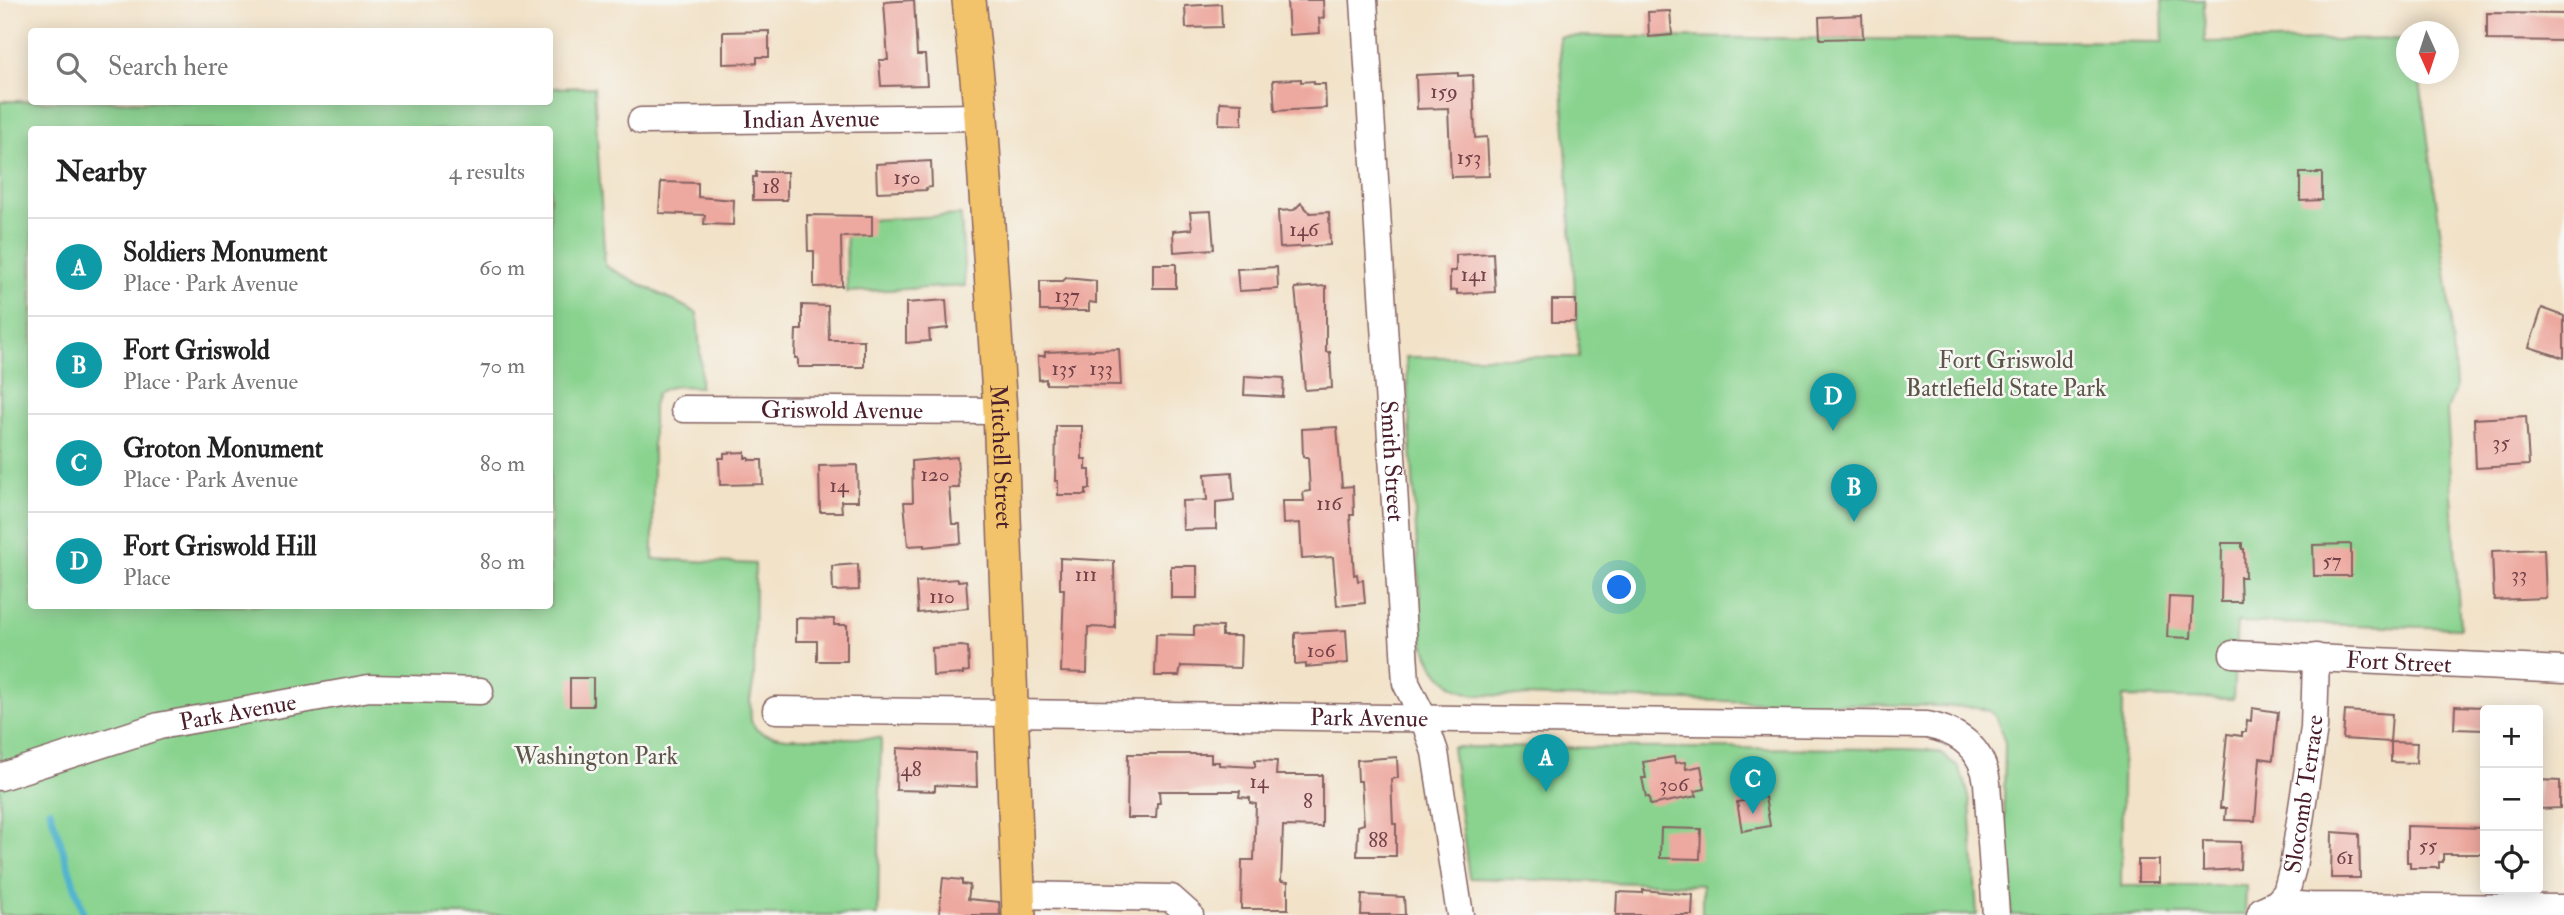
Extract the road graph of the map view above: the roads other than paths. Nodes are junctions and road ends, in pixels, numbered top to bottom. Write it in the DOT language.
graph roads {
  1 [pos="969,0"];
  2 [pos="1364,0"];
  3 [pos="981,117"];
  4 [pos="641,121"];
  5 [pos="684,409"];
  6 [pos="1000,411"];
  7 [pos="2233,654"];
  8 [pos="2316,657"];
  9 [pos="2564,670"];
  10 [pos="480,691"];
  11 [pos="776,710"];
  12 [pos="1012,713"];
  13 [pos="1423,717"];
  14 [pos="0,777"];
  15 [pos="1019,905"];
  16 [pos="2564,908"];
  17 [pos="2269,909"];
  18 [pos="1190,915"];
  19 [pos="1460,915"];
  20 [pos="1996,915"];
  1 -- 3 [label="main road, Mitchell Street"];
  2 -- 13 [label="street, Smith Street"];
  3 -- 4 [label="street, Indian Avenue"];
  3 -- 6 [label="main road, Mitchell Street"];
  5 -- 6 [label="street, Griswold Avenue"];
  6 -- 12 [label="main road, Mitchell Street"];
  7 -- 8 [label="street, Fort Street"];
  8 -- 9 [label="street, Fort Street"];
  8 -- 17 [label="street, Slocomb Terrace"];
  10 -- 14 [label="street, Park Avenue"];
  11 -- 12 [label="street, Park Avenue"];
  12 -- 13 [label="street, Park Avenue"];
  12 -- 15 [label="main road, Mitchell Street"];
  13 -- 19 [label="street, Smith Street"];
  13 -- 20 [label="street, Park Avenue"];
  15 -- 18 [label="street"];
  16 -- 17 [label="street"];
}
